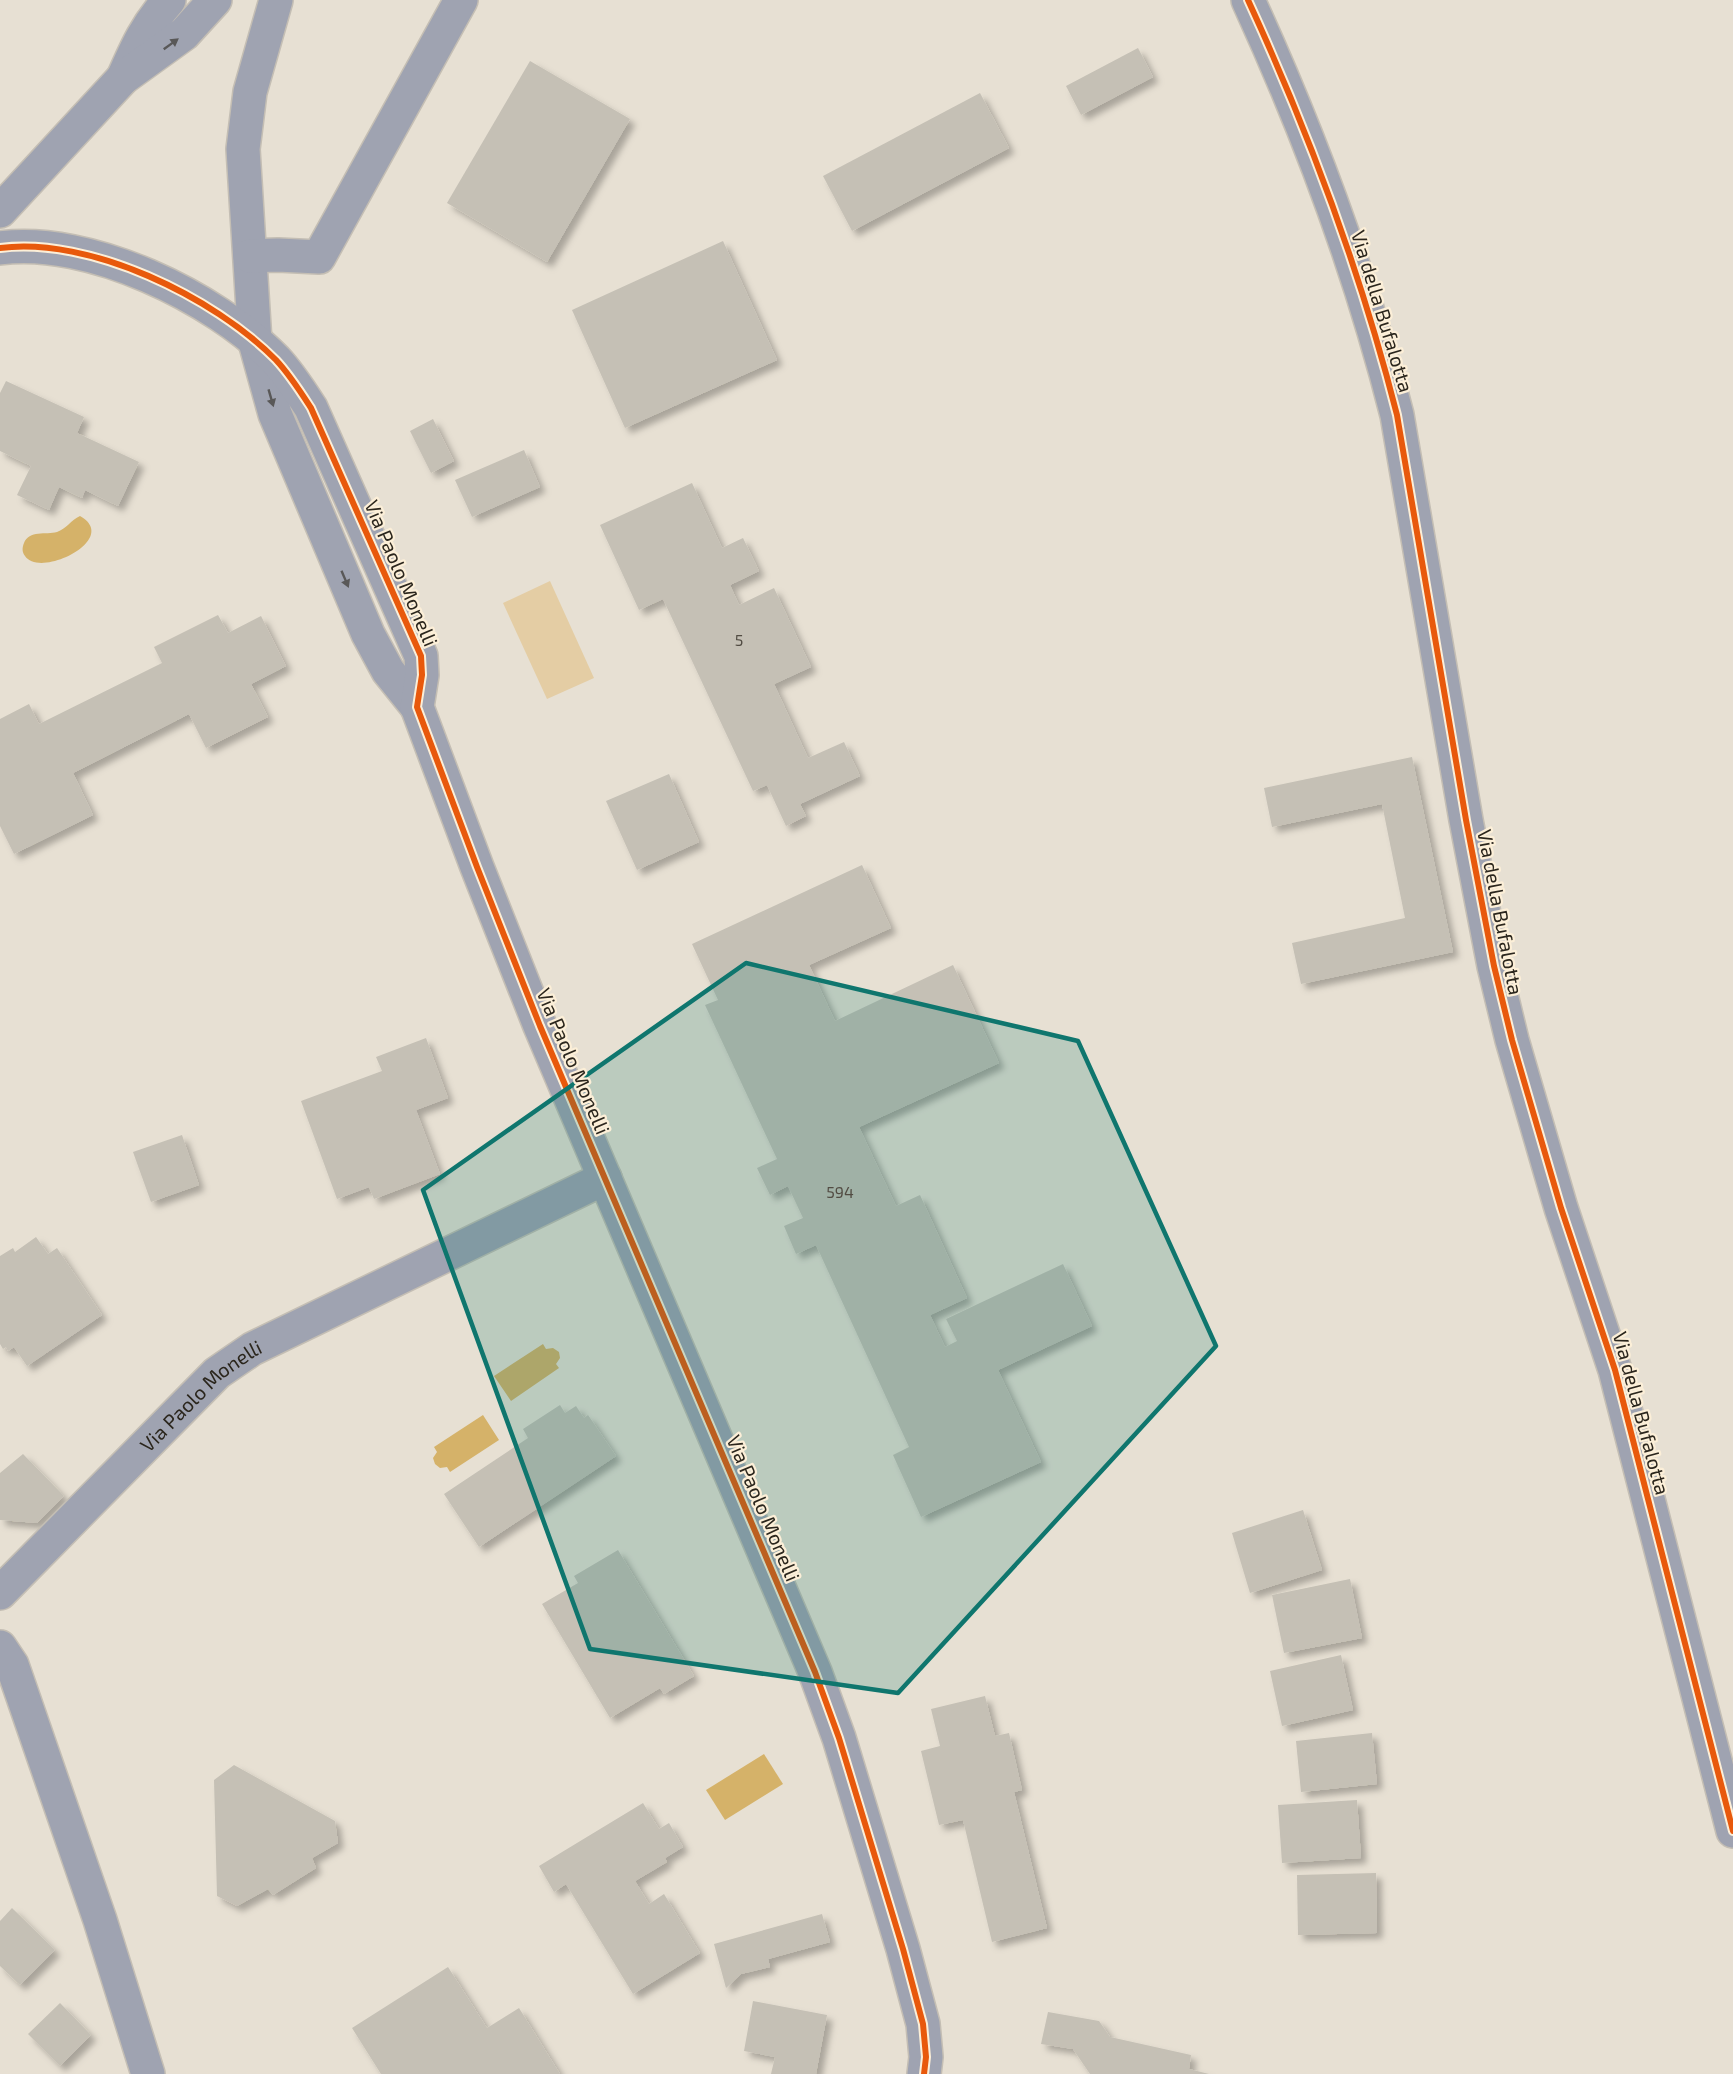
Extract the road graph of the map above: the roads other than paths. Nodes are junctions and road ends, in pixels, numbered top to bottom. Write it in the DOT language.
graph roads {
  1 [pos="169,0"];
  2 [pos="215,0"];
  3 [pos="276,0"];
  4 [pos="461,0"];
  5 [pos="1248,0"];
  6 [pos="123,78"];
  7 [pos="0,211"];
  8 [pos="0,248"];
  9 [pos="250,256"];
  10 [pos="255,342"];
  11 [pos="605,1178"];
  12 [pos="2,1585"];
  13 [pos="0,1647"];
  14 [pos="1733,1832"];
  15 [pos="148,2074"];
  16 [pos="924,2074"];
  1 -- 6 [label="street"];
  6 -- 2 [label="street, one-way"];
  3 -- 9 [label="street"];
  4 -- 9 [label="street"];
  5 -- 14 [label="street, Via della Bufalotta"];
  6 -- 7 [label="street"];
  8 -- 10 [label="street"];
  9 -- 10 [label="street"];
  10 -- 11 [label="street, Via Paolo Monelli"];
  11 -- 12 [label="street, Via Paolo Monelli"];
  11 -- 16 [label="street, Via Paolo Monelli"];
  13 -- 15 [label="street"];
}
